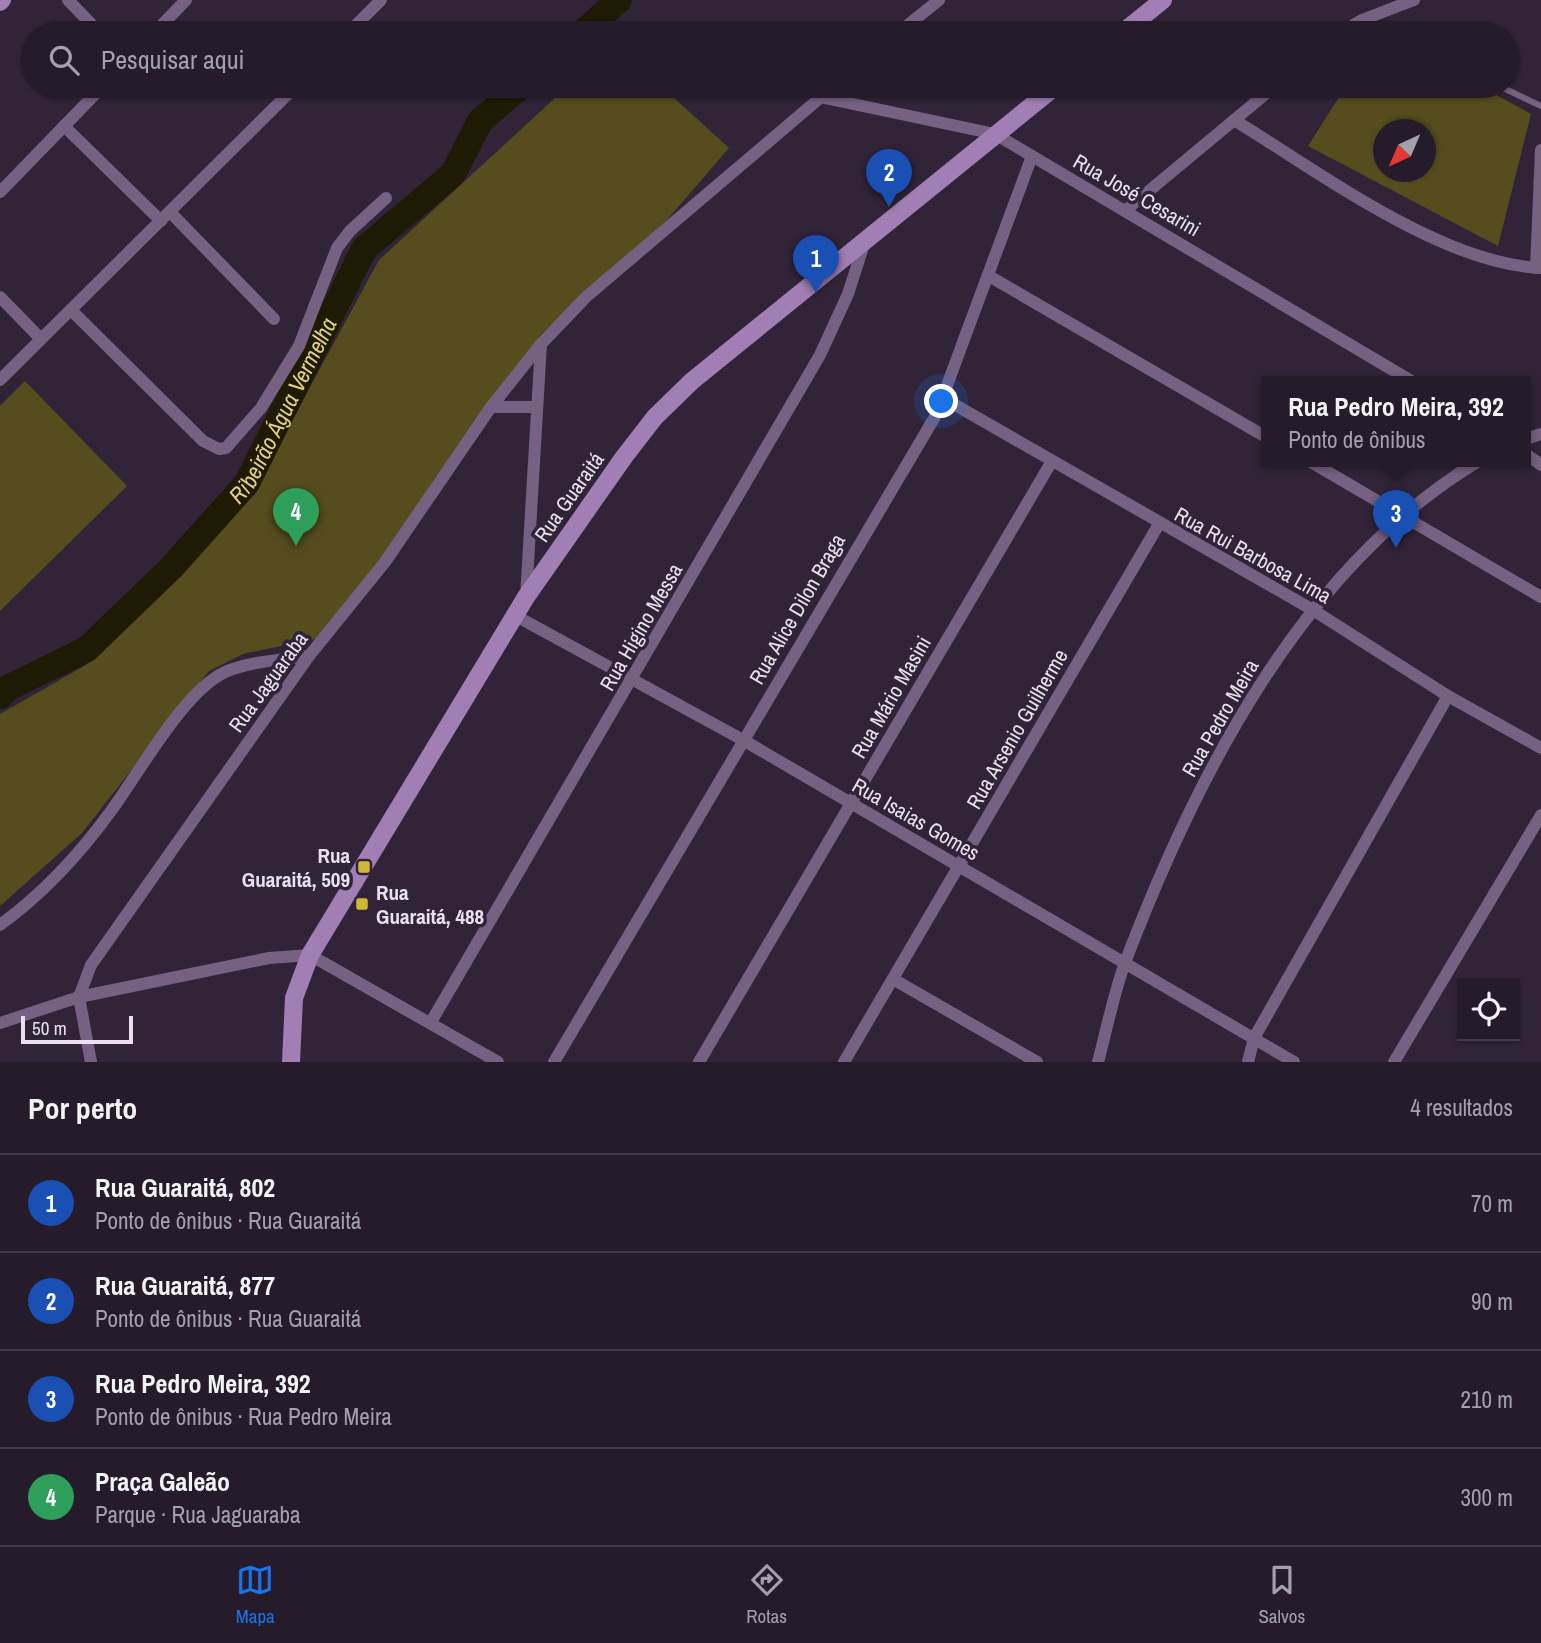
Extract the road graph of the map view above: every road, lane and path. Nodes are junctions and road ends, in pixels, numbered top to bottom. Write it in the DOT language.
graph roads {
  1 [pos="68,0"];
  2 [pos="186,0"];
  3 [pos="381,0"];
  4 [pos="939,0"];
  5 [pos="1163,0"];
  6 [pos="1414,0"];
  7 [pos="1362,20"];
  8 [pos="88,21"];
  9 [pos="166,21"];
  10 [pos="360,21"];
  11 [pos="913,21"];
  12 [pos="1137,21"];
  13 [pos="1520,96"];
  14 [pos="91,98"];
  15 [pos="284,98"];
  16 [pos="819,98"];
  17 [pos="825,98"];
  18 [pos="1041,98"];
  19 [pos="1261,98"];
  20 [pos="1541,106"];
  21 [pos="1234,120"];
  22 [pos="64,126"];
  23 [pos="995,134"];
  24 [pos="1541,150"];
  25 [pos="1032,156"];
  26 [pos="0,192"];
  27 [pos="386,198"];
  28 [pos="1126,210"];
  29 [pos="165,216"];
  30 [pos="865,241"];
  31 [pos="1539,268"];
  32 [pos="989,276"];
  33 [pos="0,297"];
  34 [pos="71,310"];
  35 [pos="274,319"];
  36 [pos="41,339"];
  37 [pos="541,344"];
  38 [pos="1403,376"];
  39 [pos="0,380"];
  40 [pos="943,398"];
  41 [pos="491,407"];
  42 [pos="536,407"];
  43 [pos="1261,434"];
  44 [pos="1052,461"];
  45 [pos="1320,467"];
  46 [pos="1470,467"];
  47 [pos="1402,515"];
  48 [pos="1159,524"];
  49 [pos="526,597"];
  50 [pos="1541,597"];
  51 [pos="1313,610"];
  52 [pos="516,616"];
  53 [pos="309,656"];
  54 [pos="633,678"];
  55 [pos="1448,696"];
  56 [pos="743,740"];
  57 [pos="1541,748"];
  58 [pos="851,803"];
  59 [pos="1541,815"];
  60 [pos="959,867"];
  61 [pos="0,925"];
  62 [pos="310,955"];
  63 [pos="1125,962"];
  64 [pos="893,979"];
  65 [pos="79,998"];
  66 [pos="431,1022"];
  67 [pos="0,1023"];
  68 [pos="1254,1038"];
  69 [pos="91,1062"];
  70 [pos="290,1062"];
  71 [pos="498,1062"];
  72 [pos="554,1062"];
  73 [pos="699,1062"];
  74 [pos="844,1062"];
  75 [pos="1037,1062"];
  76 [pos="1098,1062"];
  77 [pos="1248,1062"];
  78 [pos="1294,1062"];
  79 [pos="1394,1062"];
  1 -- 8 [label="street"];
  2 -- 9 [label="street"];
  3 -- 10 [label="street"];
  4 -- 11 [label="street"];
  5 -- 12 [label="street"];
  6 -- 7 [label="street"];
  13 -- 20 [label="lane"];
  14 -- 22 [label="street"];
  15 -- 29 [label="street"];
  16 -- 37 [label="street, Rua Jaguaraba"];
  17 -- 23 [label="street, Rua José Cesarini"];
  18 -- 23 [label="street, Rua Guaraitá"];
  19 -- 21 [label="street"];
  21 -- 28 [label="street"];
  21 -- 31 [label="street"];
  22 -- 26 [label="street"];
  22 -- 29 [label="street"];
  23 -- 25 [label="street, Rua José Cesarini"];
  23 -- 30 [label="street, Rua Guaraitá"];
  24 -- 31 [label="street"];
  25 -- 28 [label="street, Rua José Cesarini"];
  25 -- 32 [label="street, Rua Alice Dilon Braga"];
  27 -- 34 [label="street"];
  28 -- 38 [label="street, Rua José Cesarini"];
  29 -- 34 [label="street"];
  29 -- 35 [label="street"];
  30 -- 49 [label="street, Rua Guaraitá"];
  30 -- 54 [label="street, Rua Higino Messa"];
  32 -- 40 [label="street, Rua Alice Dilon Braga"];
  32 -- 43 [label="street"];
  33 -- 36 [label="street"];
  34 -- 36 [label="street"];
  36 -- 39 [label="street"];
  37 -- 41 [label="street, Rua Jaguaraba"];
  37 -- 42 [label="street"];
  40 -- 44 [label="street, Rua Rui Barbosa Lima"];
  40 -- 56 [label="street, Rua Alice Dilon Braga"];
  41 -- 42 [label="street"];
  41 -- 53 [label="street, Rua Jaguaraba"];
  42 -- 49 [label="street"];
  44 -- 48 [label="street, Rua Rui Barbosa Lima"];
  44 -- 58 [label="street, Rua Mário Masini"];
  45 -- 47 [label="street"];
  46 -- 47 [label="street, Rua Pedro Meira"];
  47 -- 50 [label="street"];
  47 -- 51 [label="street, Rua Pedro Meira"];
  48 -- 51 [label="street, Rua Rui Barbosa Lima"];
  48 -- 60 [label="street, Rua Arsenio Guilherme"];
  49 -- 52 [label="street, Rua Guaraitá"];
  51 -- 55 [label="street, Rua Rui Barbosa Lima"];
  51 -- 63 [label="street, Rua Pedro Meira"];
  52 -- 54 [label="street, Rua Isaias Gomes"];
  52 -- 62 [label="street, Rua Guaraitá"];
  53 -- 61 [label="street"];
  53 -- 65 [label="street, Rua Jaguaraba"];
  54 -- 56 [label="street, Rua Isaias Gomes"];
  54 -- 66 [label="street, Rua Higino Messa"];
  55 -- 57 [label="street, Rua Rui Barbosa Lima"];
  55 -- 68 [label="street"];
  56 -- 58 [label="street, Rua Isaias Gomes"];
  56 -- 72 [label="street, Rua Alice Dilon Braga"];
  58 -- 60 [label="street, Rua Isaias Gomes"];
  58 -- 73 [label="street, Rua Mário Masini"];
  59 -- 79 [label="street"];
  60 -- 63 [label="street, Rua Isaias Gomes"];
  60 -- 64 [label="street, Rua Arsenio Guilherme"];
  62 -- 65 [label="street"];
  62 -- 66 [label="street"];
  62 -- 70 [label="street, Rua Guaraitá"];
  63 -- 68 [label="street, Rua Isaias Gomes"];
  63 -- 76 [label="street, Rua Pedro Meira"];
  64 -- 74 [label="street, Rua Arsenio Guilherme"];
  64 -- 75 [label="street"];
  65 -- 67 [label="street"];
  65 -- 69 [label="street"];
  66 -- 71 [label="street"];
  68 -- 77 [label="street"];
  68 -- 78 [label="street, Rua Isaias Gomes"];
}
